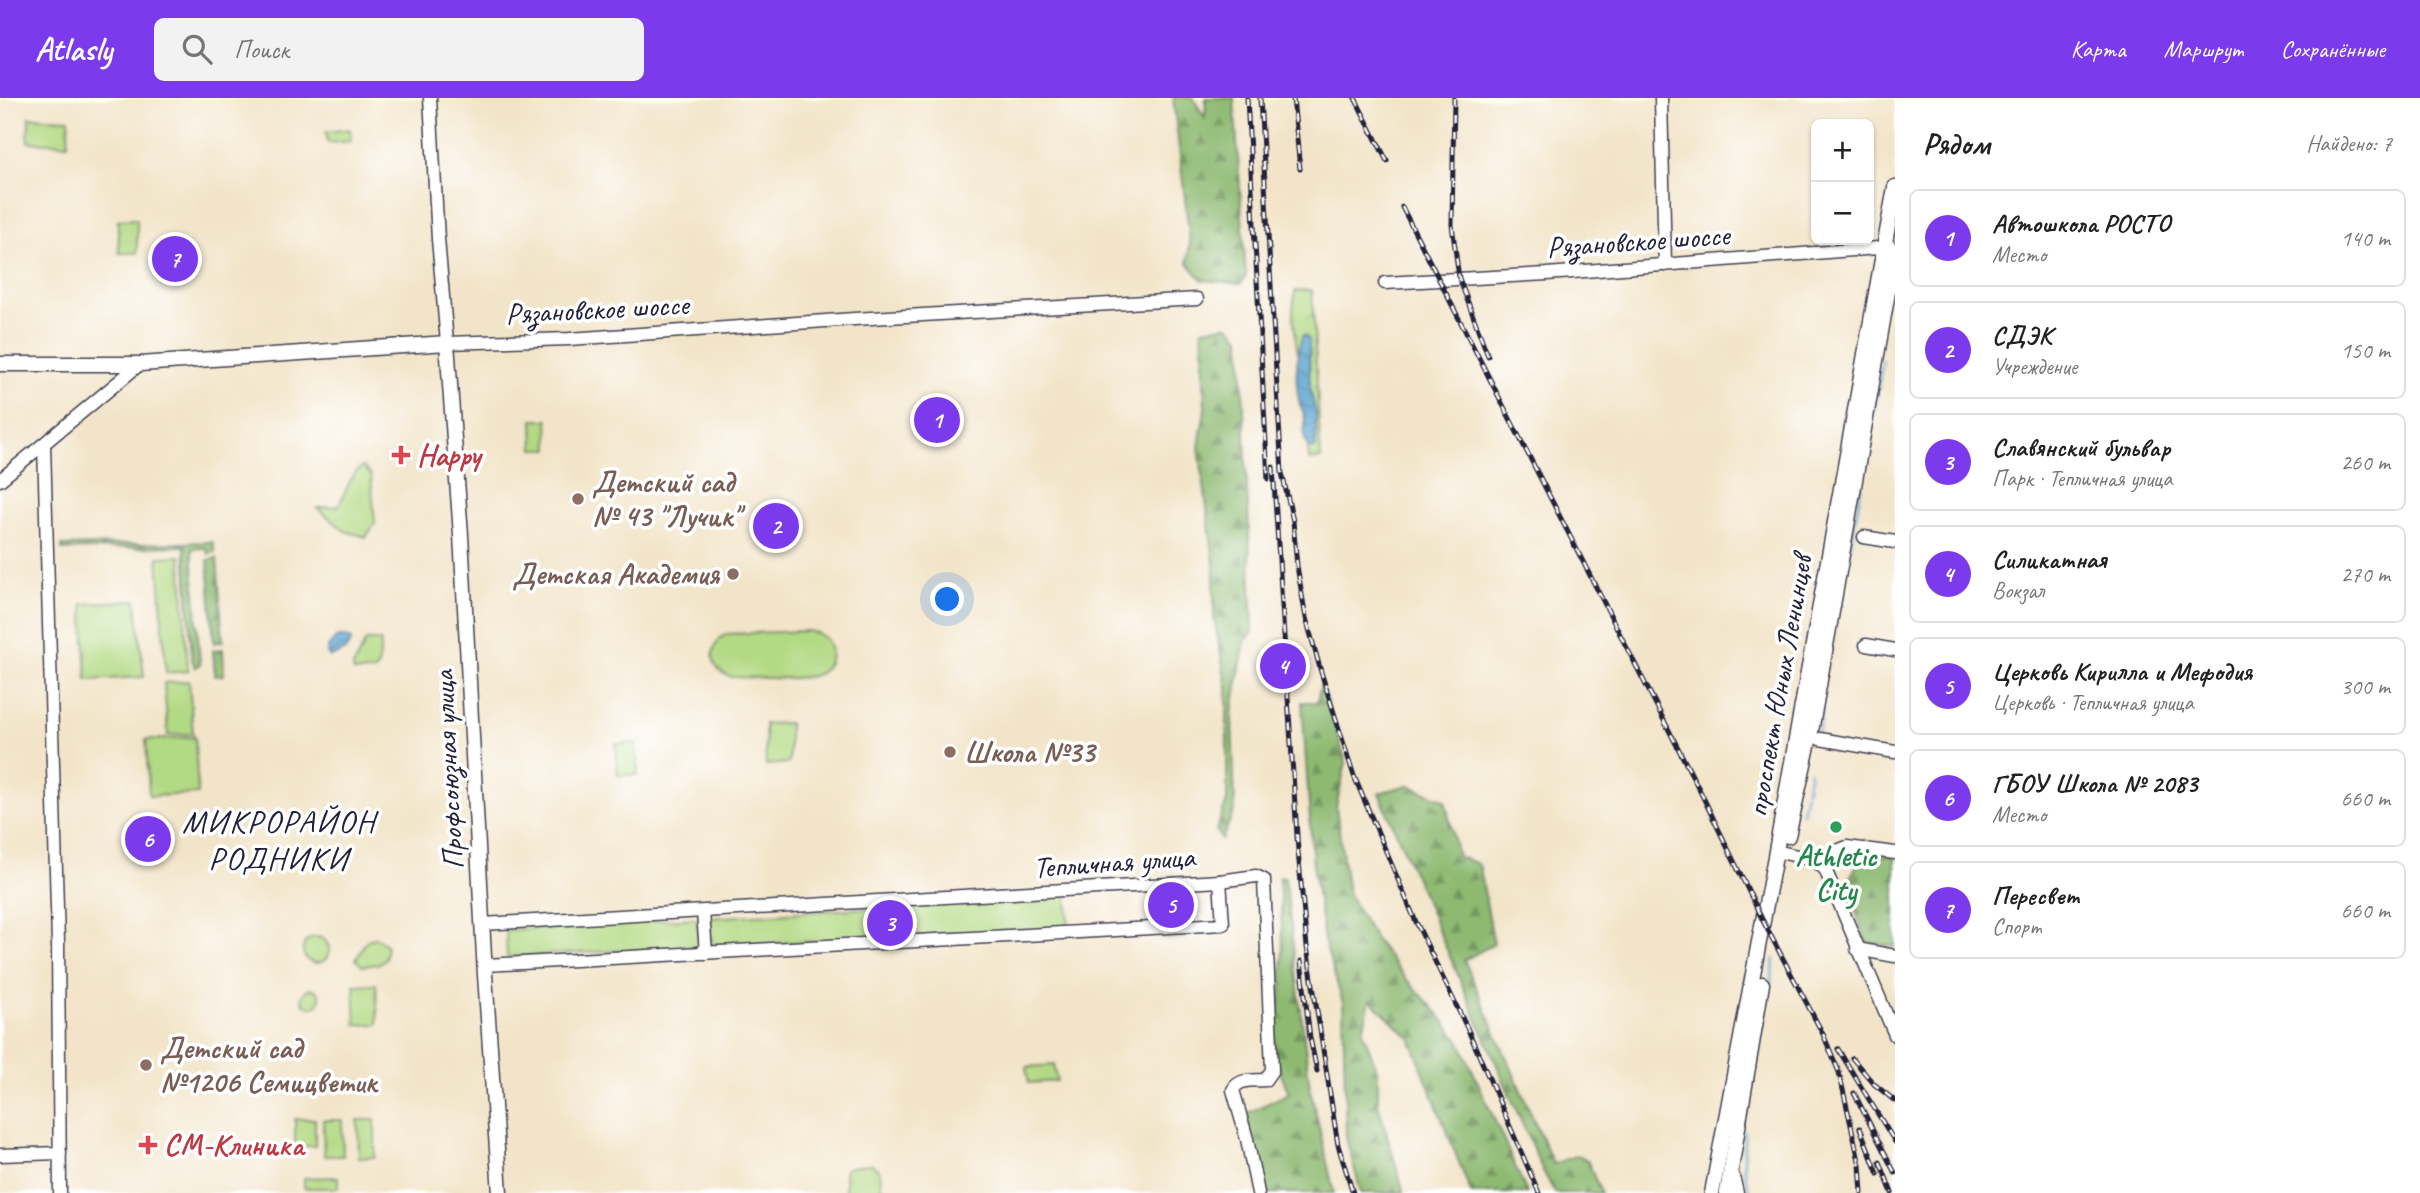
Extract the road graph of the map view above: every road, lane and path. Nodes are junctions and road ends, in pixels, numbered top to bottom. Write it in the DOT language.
graph roads {
  1 [pos="430,98"];
  2 [pos="1661,98"];
  3 [pos="1894,197"];
  4 [pos="1892,248"];
  5 [pos="1665,265"];
  6 [pos="1385,283"];
  7 [pos="1197,299"];
  8 [pos="447,343"];
  9 [pos="0,364"];
  10 [pos="140,364"];
  11 [pos="44,445"];
  12 [pos="0,480"];
  13 [pos="1864,537"];
  14 [pos="1895,542"];
  15 [pos="1867,646"];
  16 [pos="1895,650"];
  17 [pos="1819,739"];
  18 [pos="1895,752"];
  19 [pos="1781,852"];
  20 [pos="1895,853"];
  21 [pos="1814,860"];
  22 [pos="1220,881"];
  23 [pos="704,912"];
  24 [pos="482,924"];
  25 [pos="1857,949"];
  26 [pos="706,953"];
  27 [pos="1895,956"];
  28 [pos="485,965"];
  29 [pos="1895,1035"];
  30 [pos="1724,1127"];
  31 [pos="60,1153"];
  32 [pos="0,1155"];
  33 [pos="1717,1165"];
  34 [pos="1731,1170"];
  35 [pos="60,1193"];
  36 [pos="500,1193"];
  37 [pos="1258,1193"];
  38 [pos="1712,1193"];
  39 [pos="1727,1193"];
  40 [pos="1737,1193"];
  1 -- 8 [label="street"];
  2 -- 5 [label="street"];
  3 -- 4 [label="main road, проспект Юных Ленинцев"];
  4 -- 5 [label="street, Рязановское шоссе"];
  4 -- 19 [label="main road, проспект Юных Ленинцев"];
  5 -- 6 [label="street, Рязановское шоссе"];
  7 -- 8 [label="street, Рязановское шоссе"];
  8 -- 10 [label="main road, Рязановское шоссе"];
  8 -- 24 [label="main road, Профсоюзная улица"];
  9 -- 10 [label="main road, Рязановское шоссе"];
  10 -- 11 [label="street"];
  11 -- 12 [label="street"];
  11 -- 31 [label="street"];
  13 -- 14 [label="street"];
  15 -- 16 [label="street"];
  17 -- 18 [label="street"];
  19 -- 21 [label="street"];
  19 -- 30 [label="main road, проспект Юных Ленинцев"];
  19 -- 34 [label="main road, проспект Юных Ленинцев"];
  20 -- 21 [label="street"];
  21 -- 25 [label="street"];
  22 -- 23 [label="street, Тепличная улица"];
  22 -- 26 [label="street, Тепличная улица"];
  22 -- 37 [label="street"];
  23 -- 24 [label="street, Тепличная улица"];
  23 -- 26 [label="street"];
  24 -- 28 [label="main road, Профсоюзная улица"];
  25 -- 27 [label="street"];
  25 -- 29 [label="street"];
  26 -- 28 [label="street, Тепличная улица"];
  28 -- 36 [label="main road, Профсоюзная улица"];
  30 -- 33 [label="main road, проспект Юных Ленинцев"];
  30 -- 34 [label="street"];
  31 -- 32 [label="street"];
  31 -- 35 [label="street"];
  33 -- 34 [label="street"];
  33 -- 38 [label="main road, проспект Юных Ленинцев"];
  34 -- 39 [label="main road, проспект Юных Ленинцев"];
  34 -- 40 [label="street"];
}
